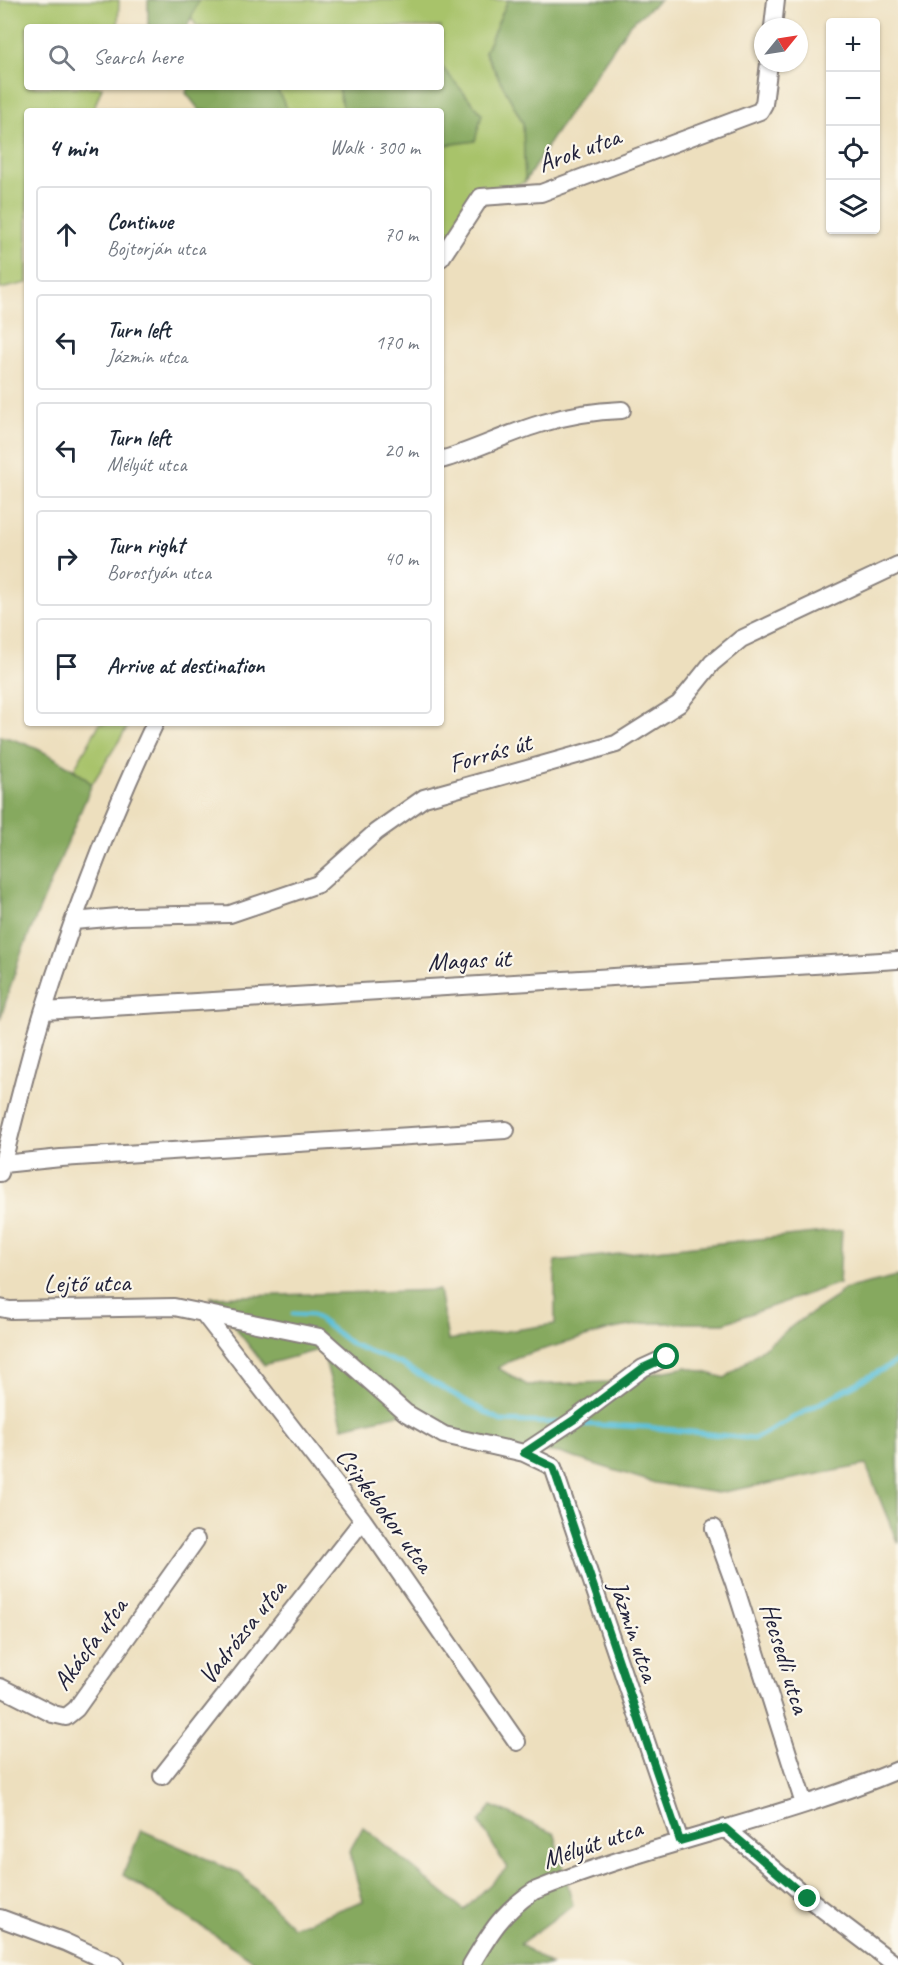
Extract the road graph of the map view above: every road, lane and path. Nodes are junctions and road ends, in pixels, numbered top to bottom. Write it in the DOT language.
graph roads {
  1 [pos="776,0"];
  2 [pos="774,18"];
  3 [pos="768,72"];
  4 [pos="444,253"];
  5 [pos="622,410"];
  6 [pos="444,459"];
  7 [pos="898,566"];
  8 [pos="154,726"];
  9 [pos="74,921"];
  10 [pos="898,960"];
  11 [pos="44,1011"];
  12 [pos="506,1130"];
  13 [pos="1,1168"];
  14 [pos="0,1308"];
  15 [pos="204,1314"];
  16 [pos="667,1357"];
  17 [pos="524,1453"];
  18 [pos="363,1520"];
  19 [pos="714,1528"];
  20 [pos="196,1540"];
  21 [pos="0,1687"];
  22 [pos="517,1742"];
  23 [pos="898,1770"];
  24 [pos="162,1776"];
  25 [pos="804,1804"];
  26 [pos="725,1828"];
  27 [pos="680,1841"];
  28 [pos="0,1918"];
  29 [pos="115,1965"];
  30 [pos="471,1965"];
  31 [pos="896,1965"];
  1 -- 2 [label="street"];
  3 -- 4 [label="street, Árok utca"];
  5 -- 6 [label="street"];
  7 -- 9 [label="street, Forrás út"];
  8 -- 9 [label="street"];
  9 -- 11 [label="street"];
  10 -- 11 [label="street, Magas út"];
  11 -- 13 [label="street"];
  12 -- 13 [label="street"];
  14 -- 15 [label="street, Lejtő utca"];
  15 -- 17 [label="street, Jázmin utca"];
  15 -- 18 [label="street, Csipkebokor utca"];
  16 -- 17 [label="street"];
  17 -- 27 [label="street, Jázmin utca"];
  18 -- 22 [label="street, Csipkebokor utca"];
  18 -- 24 [label="street, Vadrózsa utca"];
  19 -- 25 [label="street, Hecsedli utca"];
  20 -- 21 [label="street, Akácfa utca"];
  23 -- 25 [label="street, Mélyút utca"];
  25 -- 26 [label="street, Mélyút utca"];
  26 -- 27 [label="street, Mélyút utca"];
  26 -- 31 [label="street"];
  27 -- 30 [label="street, Mélyút utca"];
  28 -- 29 [label="street"];
}
